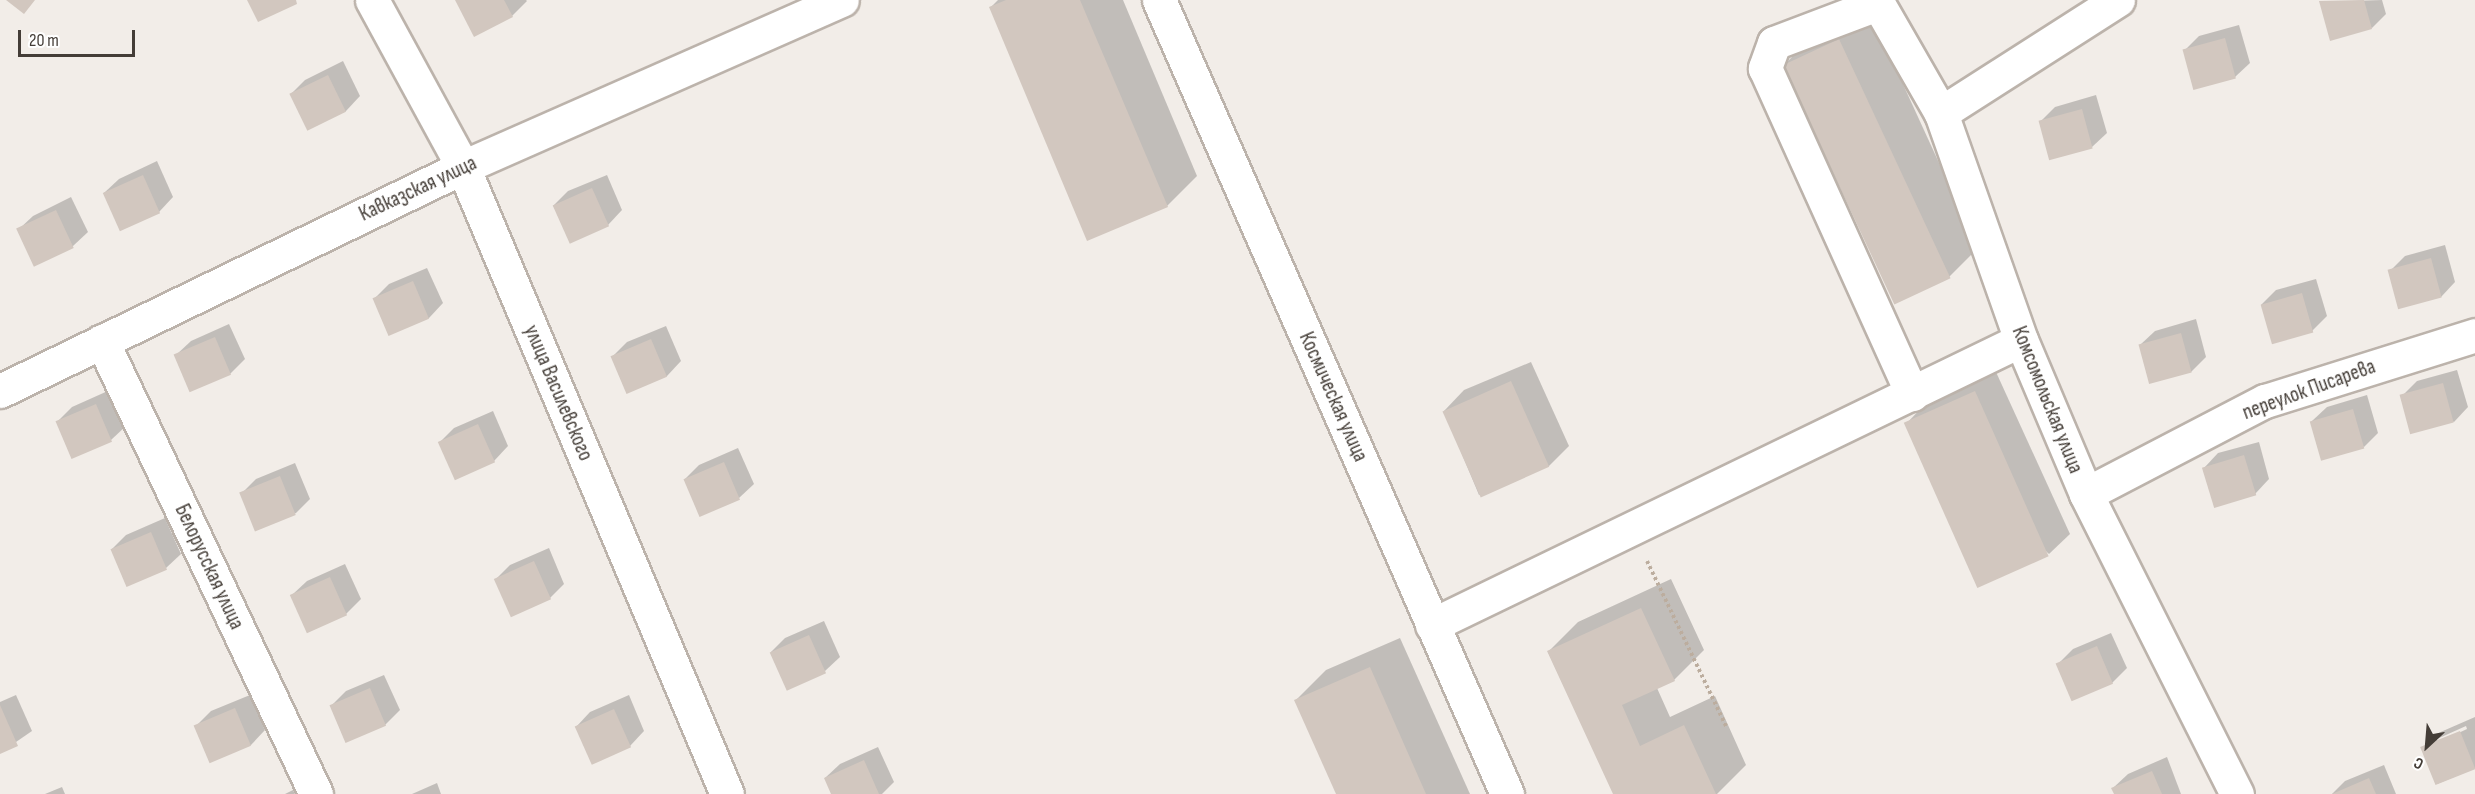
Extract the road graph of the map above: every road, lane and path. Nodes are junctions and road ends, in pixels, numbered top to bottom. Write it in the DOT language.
graph roads {
  1 [pos="372,0"];
  2 [pos="842,0"];
  3 [pos="1159,0"];
  4 [pos="2118,0"];
  5 [pos="1876,2"];
  6 [pos="1941,112"];
  7 [pos="463,167"];
  8 [pos="2475,335"];
  9 [pos="102,340"];
  10 [pos="2021,340"];
  11 [pos="0,391"];
  12 [pos="1912,394"];
  13 [pos="2086,494"];
  14 [pos="1632,531"];
  15 [pos="1432,625"];
  16 [pos="1726,726"];
  17 [pos="316,794"];
  18 [pos="726,794"];
  19 [pos="1507,794"];
  20 [pos="2237,794"];
  1 -- 7 [label="street, улица Василевского"];
  2 -- 7 [label="street, Кавказская улица"];
  3 -- 15 [label="street, Космическая улица"];
  4 -- 6 [label="street"];
  5 -- 6 [label="street, Комсомольская улица"];
  5 -- 12 [label="street"];
  6 -- 10 [label="street, Комсомольская улица"];
  7 -- 9 [label="street, Кавказская улица"];
  7 -- 18 [label="street, улица Василевского"];
  8 -- 13 [label="street, переулок Писарева"];
  9 -- 11 [label="street, Кавказская улица"];
  9 -- 17 [label="street, Белорусская улица"];
  10 -- 12 [label="street"];
  10 -- 13 [label="street, Комсомольская улица"];
  12 -- 14 [label="street"];
  13 -- 20 [label="street, Комсомольская улица"];
  14 -- 15 [label="street"];
  14 -- 16 [label="path"];
  15 -- 19 [label="street, Космическая улица"];
}
